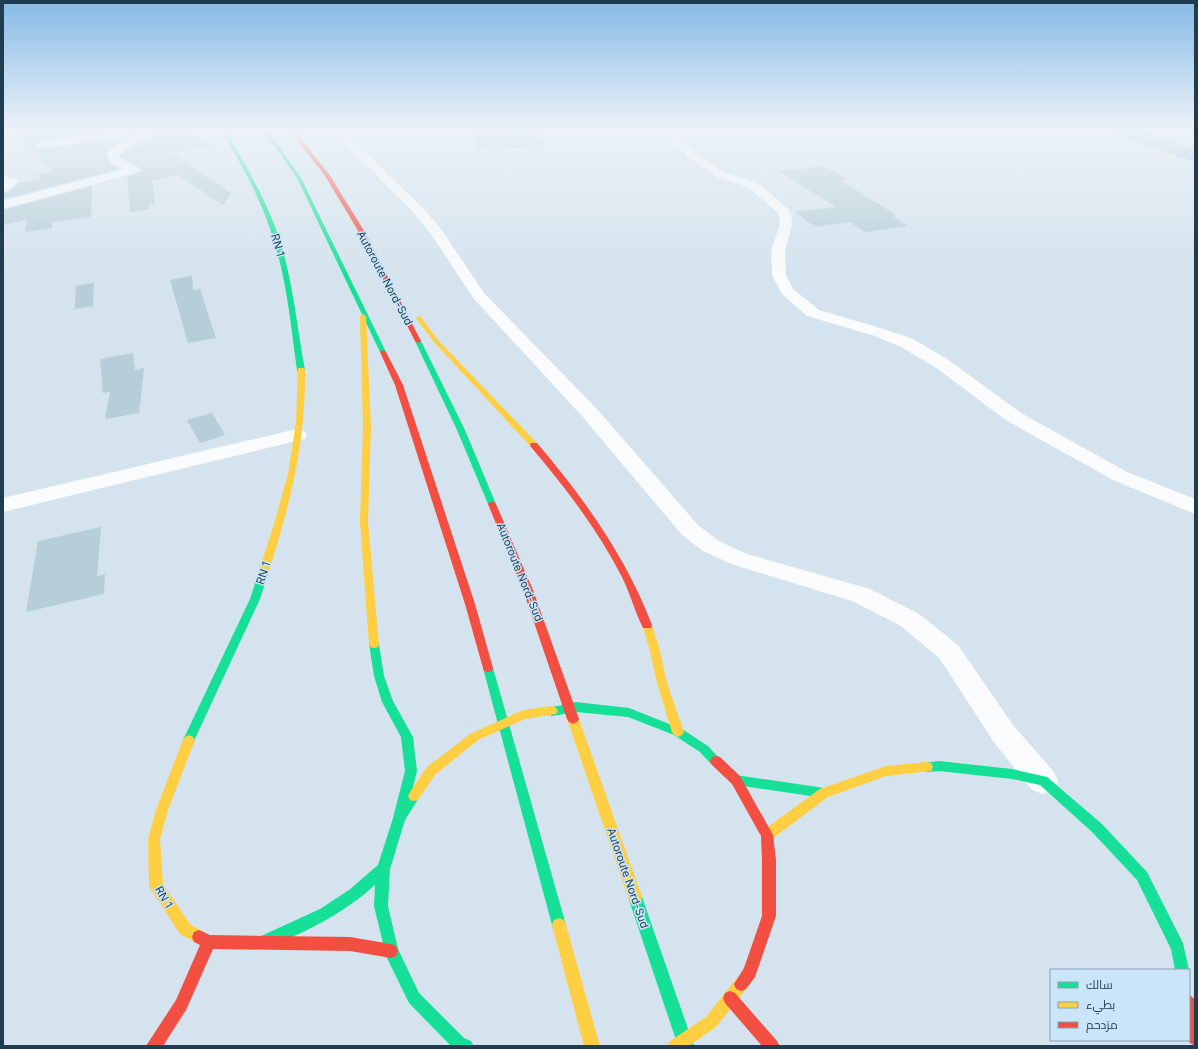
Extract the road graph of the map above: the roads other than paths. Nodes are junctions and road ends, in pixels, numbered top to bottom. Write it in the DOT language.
graph roads {
  1 [pos="108,177"];
  2 [pos="250,177"];
  3 [pos="298,177"];
  4 [pos="329,177"];
  5 [pos="384,177"];
  6 [pos="727,177"];
  7 [pos="3,179"];
  8 [pos="3,188"];
  9 [pos="3,205"];
  10 [pos="397,300"];
  11 [pos="363,308"];
  12 [pos="297,435"];
  13 [pos="3,505"];
  14 [pos="1195,507"];
  15 [pos="678,732"];
  16 [pos="736,780"];
  17 [pos="1043,781"];
  18 [pos="824,793"];
  19 [pos="399,818"];
  20 [pos="767,835"];
  21 [pos="383,868"];
  22 [pos="209,942"];
  23 [pos="261,944"];
  24 [pos="391,951"];
  25 [pos="1182,969"];
  26 [pos="730,998"];
  27 [pos="1190,1008"];
  28 [pos="1195,1038"];
  29 [pos="154,1046"];
  30 [pos="466,1046"];
  31 [pos="592,1046"];
  32 [pos="676,1046"];
  33 [pos="686,1046"];
  34 [pos="772,1046"];
  1 -- 9 [label="street"];
  2 -- 12 [label="main road, RN 1"];
  3 -- 11 [label="main road"];
  4 -- 10 [label="main road, Autoroute Nord-Sud"];
  5 -- 17 [label="street"];
  6 -- 14 [label="street"];
  7 -- 8 [label="street"];
  10 -- 15 [label="main road"];
  10 -- 33 [label="main road, Autoroute Nord-Sud"];
  11 -- 19 [label="main road"];
  11 -- 31 [label="main road"];
  12 -- 13 [label="street"];
  12 -- 22 [label="main road, RN 1"];
  15 -- 16 [label="main road"];
  15 -- 19 [label="main road"];
  16 -- 18 [label="main road"];
  16 -- 20 [label="main road"];
  17 -- 18 [label="main road"];
  17 -- 25 [label="main road"];
  18 -- 20 [label="main road"];
  19 -- 21 [label="main road"];
  20 -- 26 [label="main road"];
  21 -- 23 [label="main road, RN 1"];
  21 -- 24 [label="main road"];
  22 -- 23 [label="main road, RN 1"];
  22 -- 29 [label="main road"];
  23 -- 24 [label="main road, RN 1"];
  24 -- 30 [label="main road"];
  26 -- 32 [label="main road"];
  26 -- 34 [label="main road"];
  27 -- 28 [label="main road"];
}
